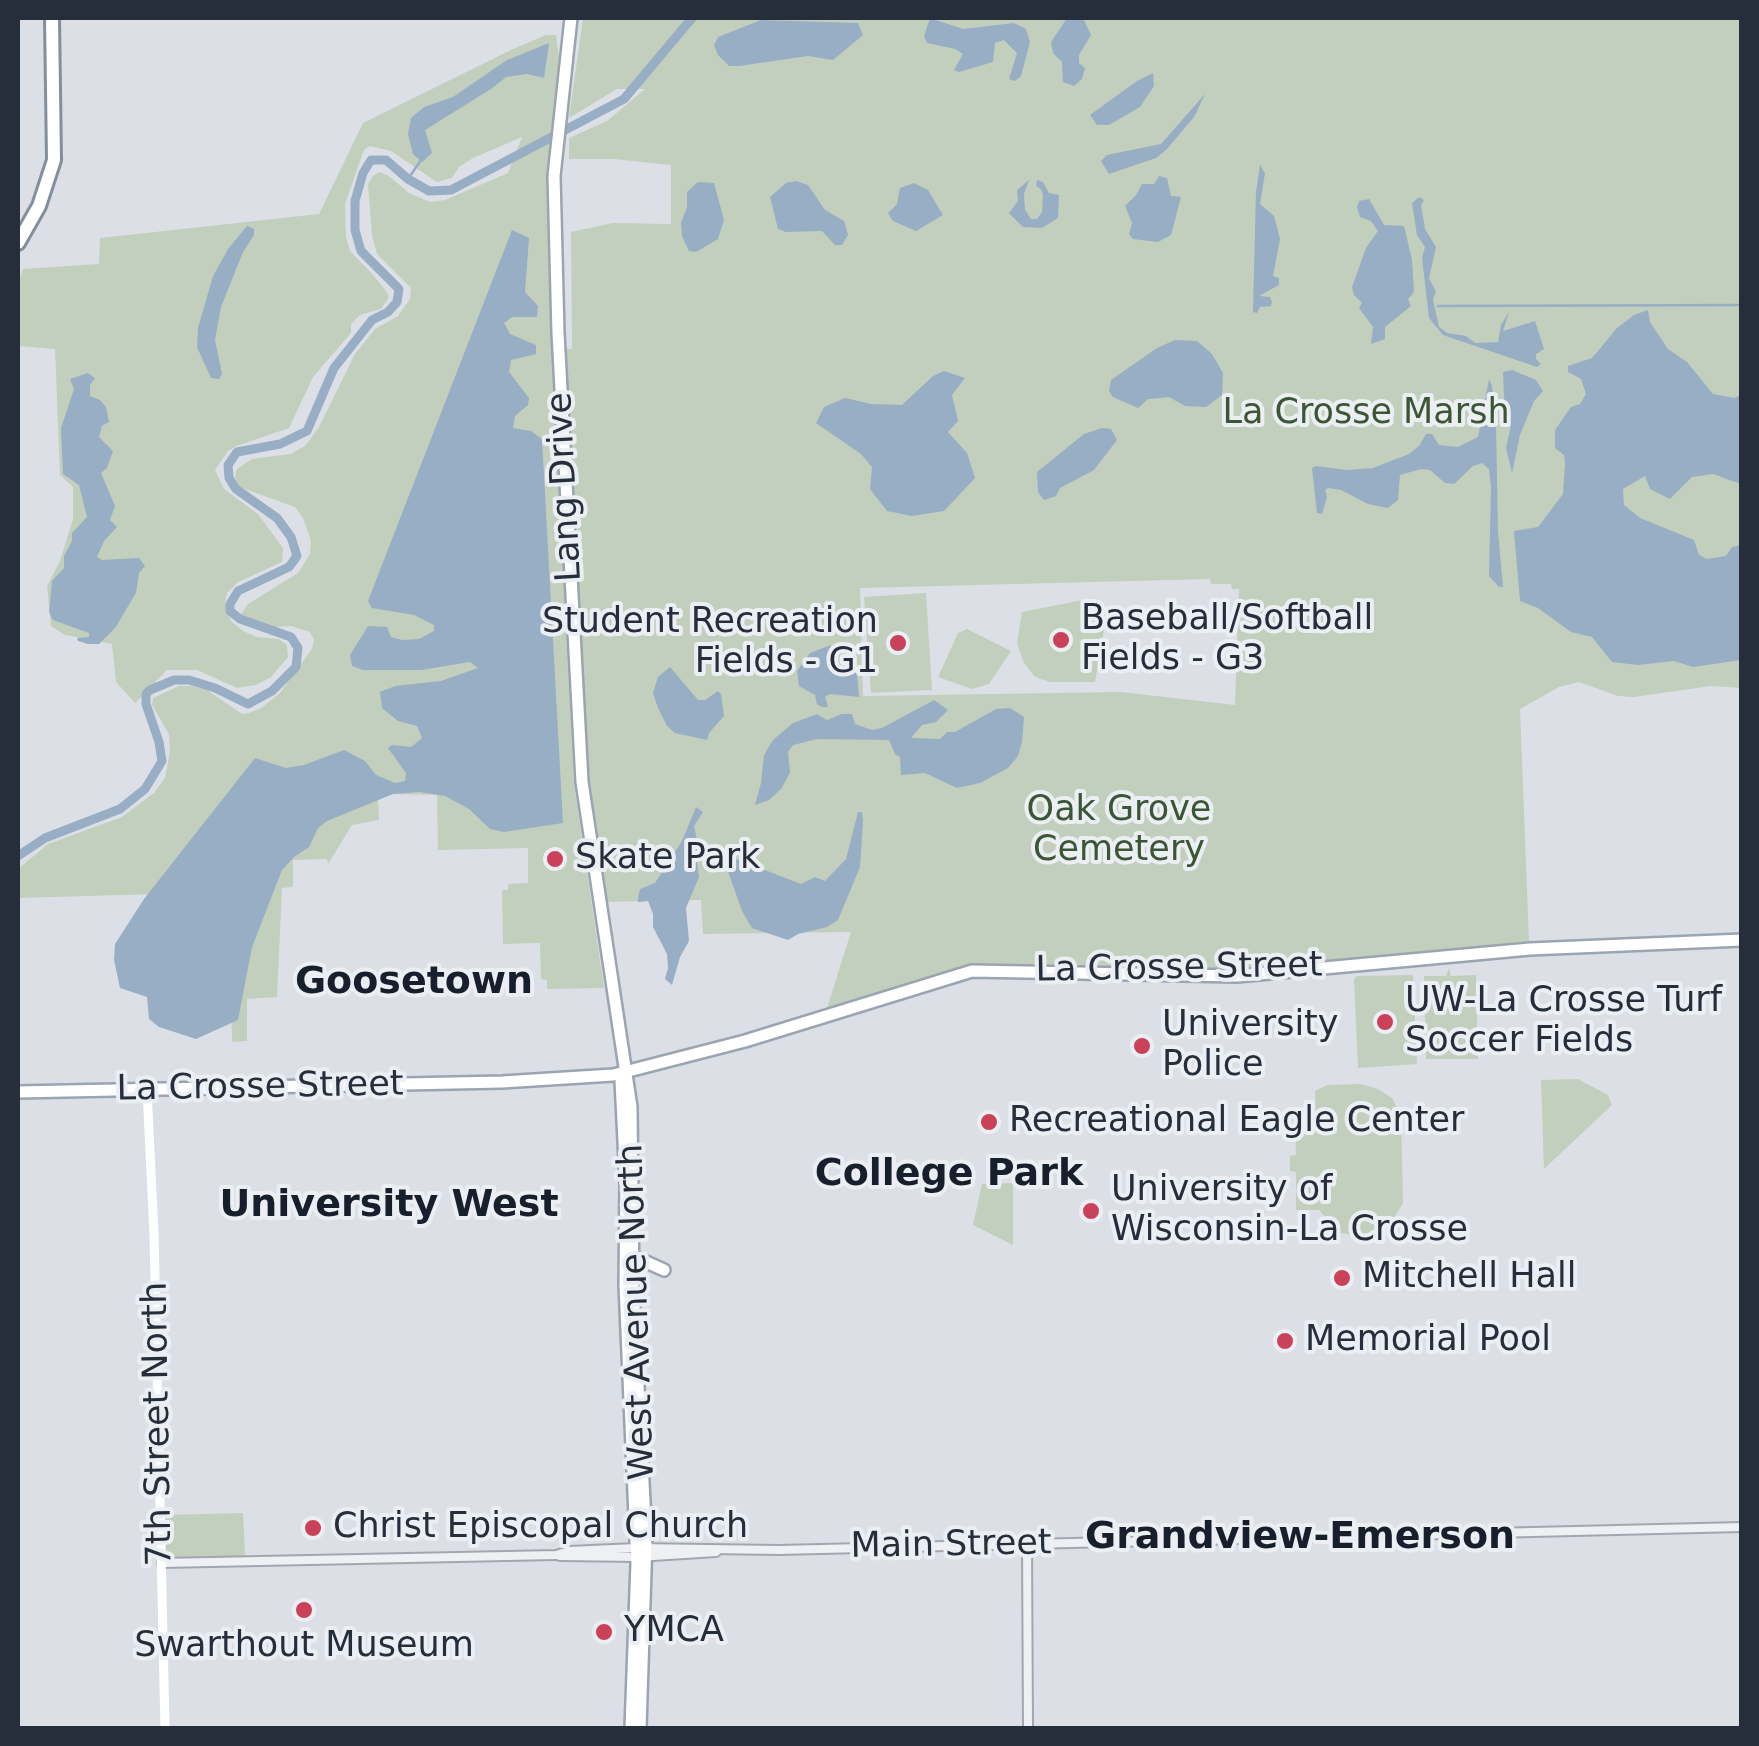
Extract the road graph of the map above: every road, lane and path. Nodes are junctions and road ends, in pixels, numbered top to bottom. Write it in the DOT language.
graph roads {
  1 [pos="52,18"];
  2 [pos="571,18"];
  3 [pos="18,243"];
  4 [pos="1742,937"];
  5 [pos="625,1075"];
  6 [pos="147,1089"];
  7 [pos="18,1092"];
  8 [pos="633,1256"];
  9 [pos="664,1270"];
  10 [pos="1742,1527"];
  11 [pos="1026,1544"];
  12 [pos="641,1553"];
  13 [pos="162,1564"];
  14 [pos="165,1728"];
  15 [pos="631,1728"];
  16 [pos="640,1728"];
  17 [pos="1028,1728"];
  1 -- 3 [label="highway"];
  2 -- 5 [label="main road, Lang Drive"];
  4 -- 5 [label="main road, La Crosse Street"];
  5 -- 6 [label="main road, La Crosse Street"];
  5 -- 8 [label="main road, West Avenue North"];
  5 -- 12 [label="main road, West Avenue North"];
  6 -- 7 [label="main road, La Crosse Street"];
  6 -- 13 [label="main road, 7th Street North"];
  8 -- 9 [label="main road"];
  8 -- 12 [label="main road, West Avenue North"];
  10 -- 11 [label="street, Main Street"];
  11 -- 12 [label="street, Main Street"];
  11 -- 17 [label="street"];
  12 -- 13 [label="street, Main Street"];
  12 -- 15 [label="main road"];
  12 -- 16 [label="main road"];
  13 -- 14 [label="main road, 7th Street North"];
}
